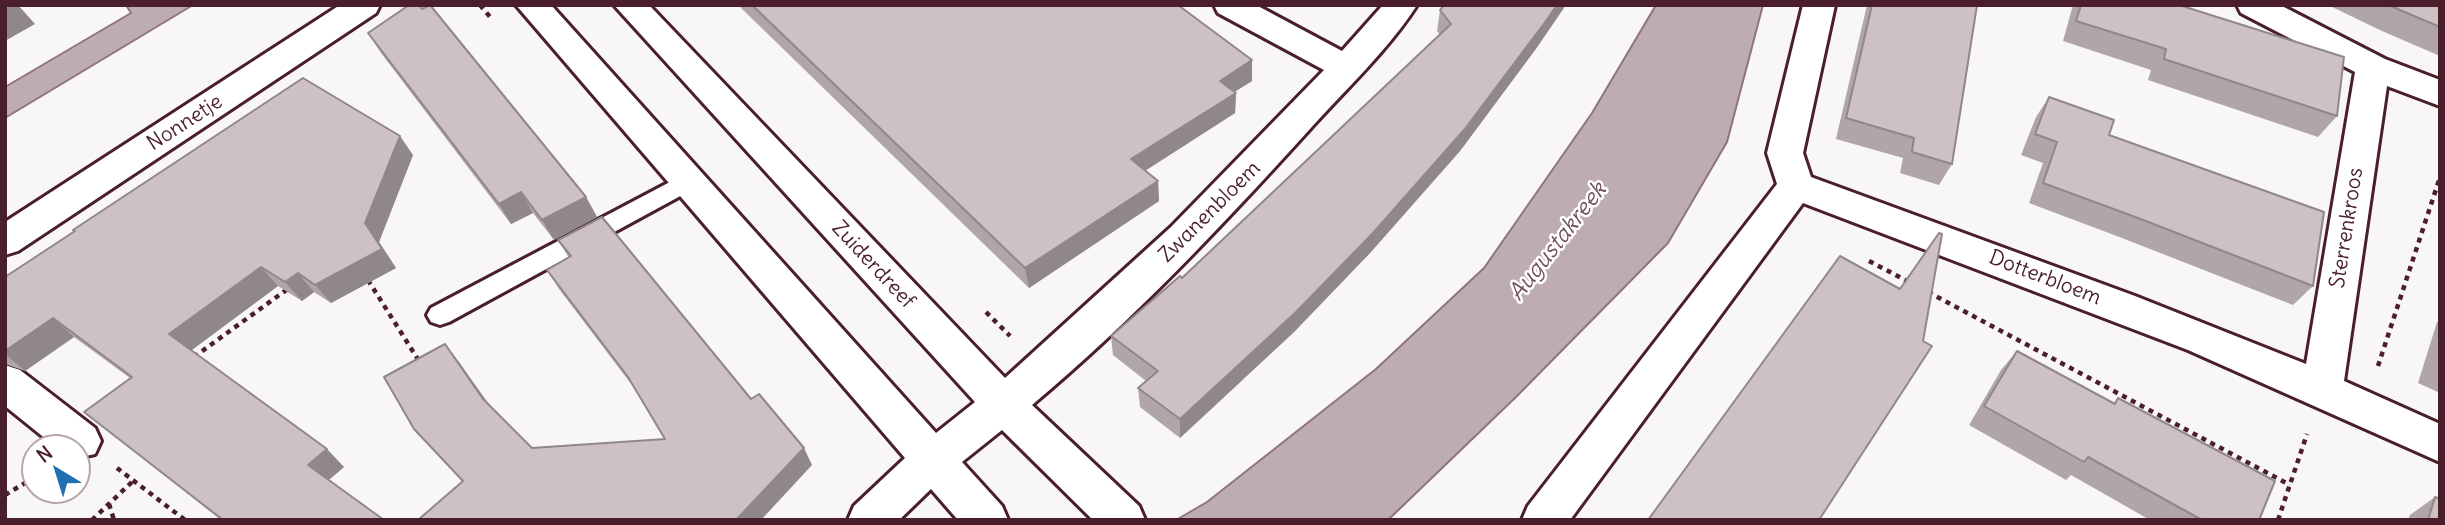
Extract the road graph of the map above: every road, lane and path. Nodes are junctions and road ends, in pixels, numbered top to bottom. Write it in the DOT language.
graph roads {
  1 [pos="364,5"];
  2 [pos="532,5"];
  3 [pos="630,5"];
  4 [pos="1230,5"];
  5 [pos="1401,5"];
  6 [pos="1819,5"];
  7 [pos="2253,5"];
  8 [pos="2373,67"];
  9 [pos="1347,68"];
  10 [pos="2440,94"];
  11 [pos="2440,177"];
  12 [pos="687,182"];
  13 [pos="1796,186"];
  14 [pos="5,241"];
  15 [pos="1861,257"];
  16 [pos="362,270"];
  17 [pos="291,287"];
  18 [pos="440,315"];
  19 [pos="190,360"];
  20 [pos="421,365"];
  21 [pos="5,382"];
  22 [pos="2322,389"];
  23 [pos="1004,405"];
  24 [pos="2364,407"];
  25 [pos="71,434"];
  26 [pos="2440,444"];
  27 [pos="91,449"];
  28 [pos="932,461"];
  29 [pos="134,480"];
  30 [pos="21,485"];
  31 [pos="2290,485"];
  32 [pos="5,495"];
  33 [pos="109,504"];
  34 [pos="92,520"];
  35 [pos="114,520"];
  36 [pos="185,520"];
  37 [pos="870,520"];
  38 [pos="986,520"];
  39 [pos="1123,520"];
  40 [pos="1544,520"];
  41 [pos="2278,520"];
  1 -- 14 [label="street, Nonnetje"];
  2 -- 12 [label="street"];
  3 -- 23 [label="street, Zuiderdreef"];
  4 -- 9 [label="street"];
  5 -- 9 [label="street, Zwanenbloem"];
  6 -- 13 [label="street"];
  7 -- 8 [label="street"];
  8 -- 10 [label="street"];
  8 -- 22 [label="street, Sterrenkroos"];
  9 -- 23 [label="street, Zwanenbloem"];
  11 -- 24 [label="path"];
  12 -- 18 [label="lane"];
  12 -- 28 [label="street"];
  13 -- 22 [label="street, Dotterbloem"];
  13 -- 40 [label="street"];
  15 -- 31 [label="path"];
  16 -- 20 [label="path"];
  17 -- 19 [label="path"];
  21 -- 25 [label="street"];
  22 -- 24 [label="street, Dotterbloem"];
  22 -- 31 [label="path"];
  23 -- 28 [label="street, Zwanenbloem"];
  23 -- 39 [label="street, Zuiderdreef"];
  24 -- 26 [label="street, Dotterbloem"];
  27 -- 29 [label="path"];
  28 -- 37 [label="street, Zwanenbloem"];
  28 -- 38 [label="street"];
  29 -- 33 [label="path"];
  29 -- 36 [label="path"];
  30 -- 32 [label="path"];
  31 -- 41 [label="path"];
  33 -- 34 [label="path"];
  33 -- 35 [label="path"];
}
